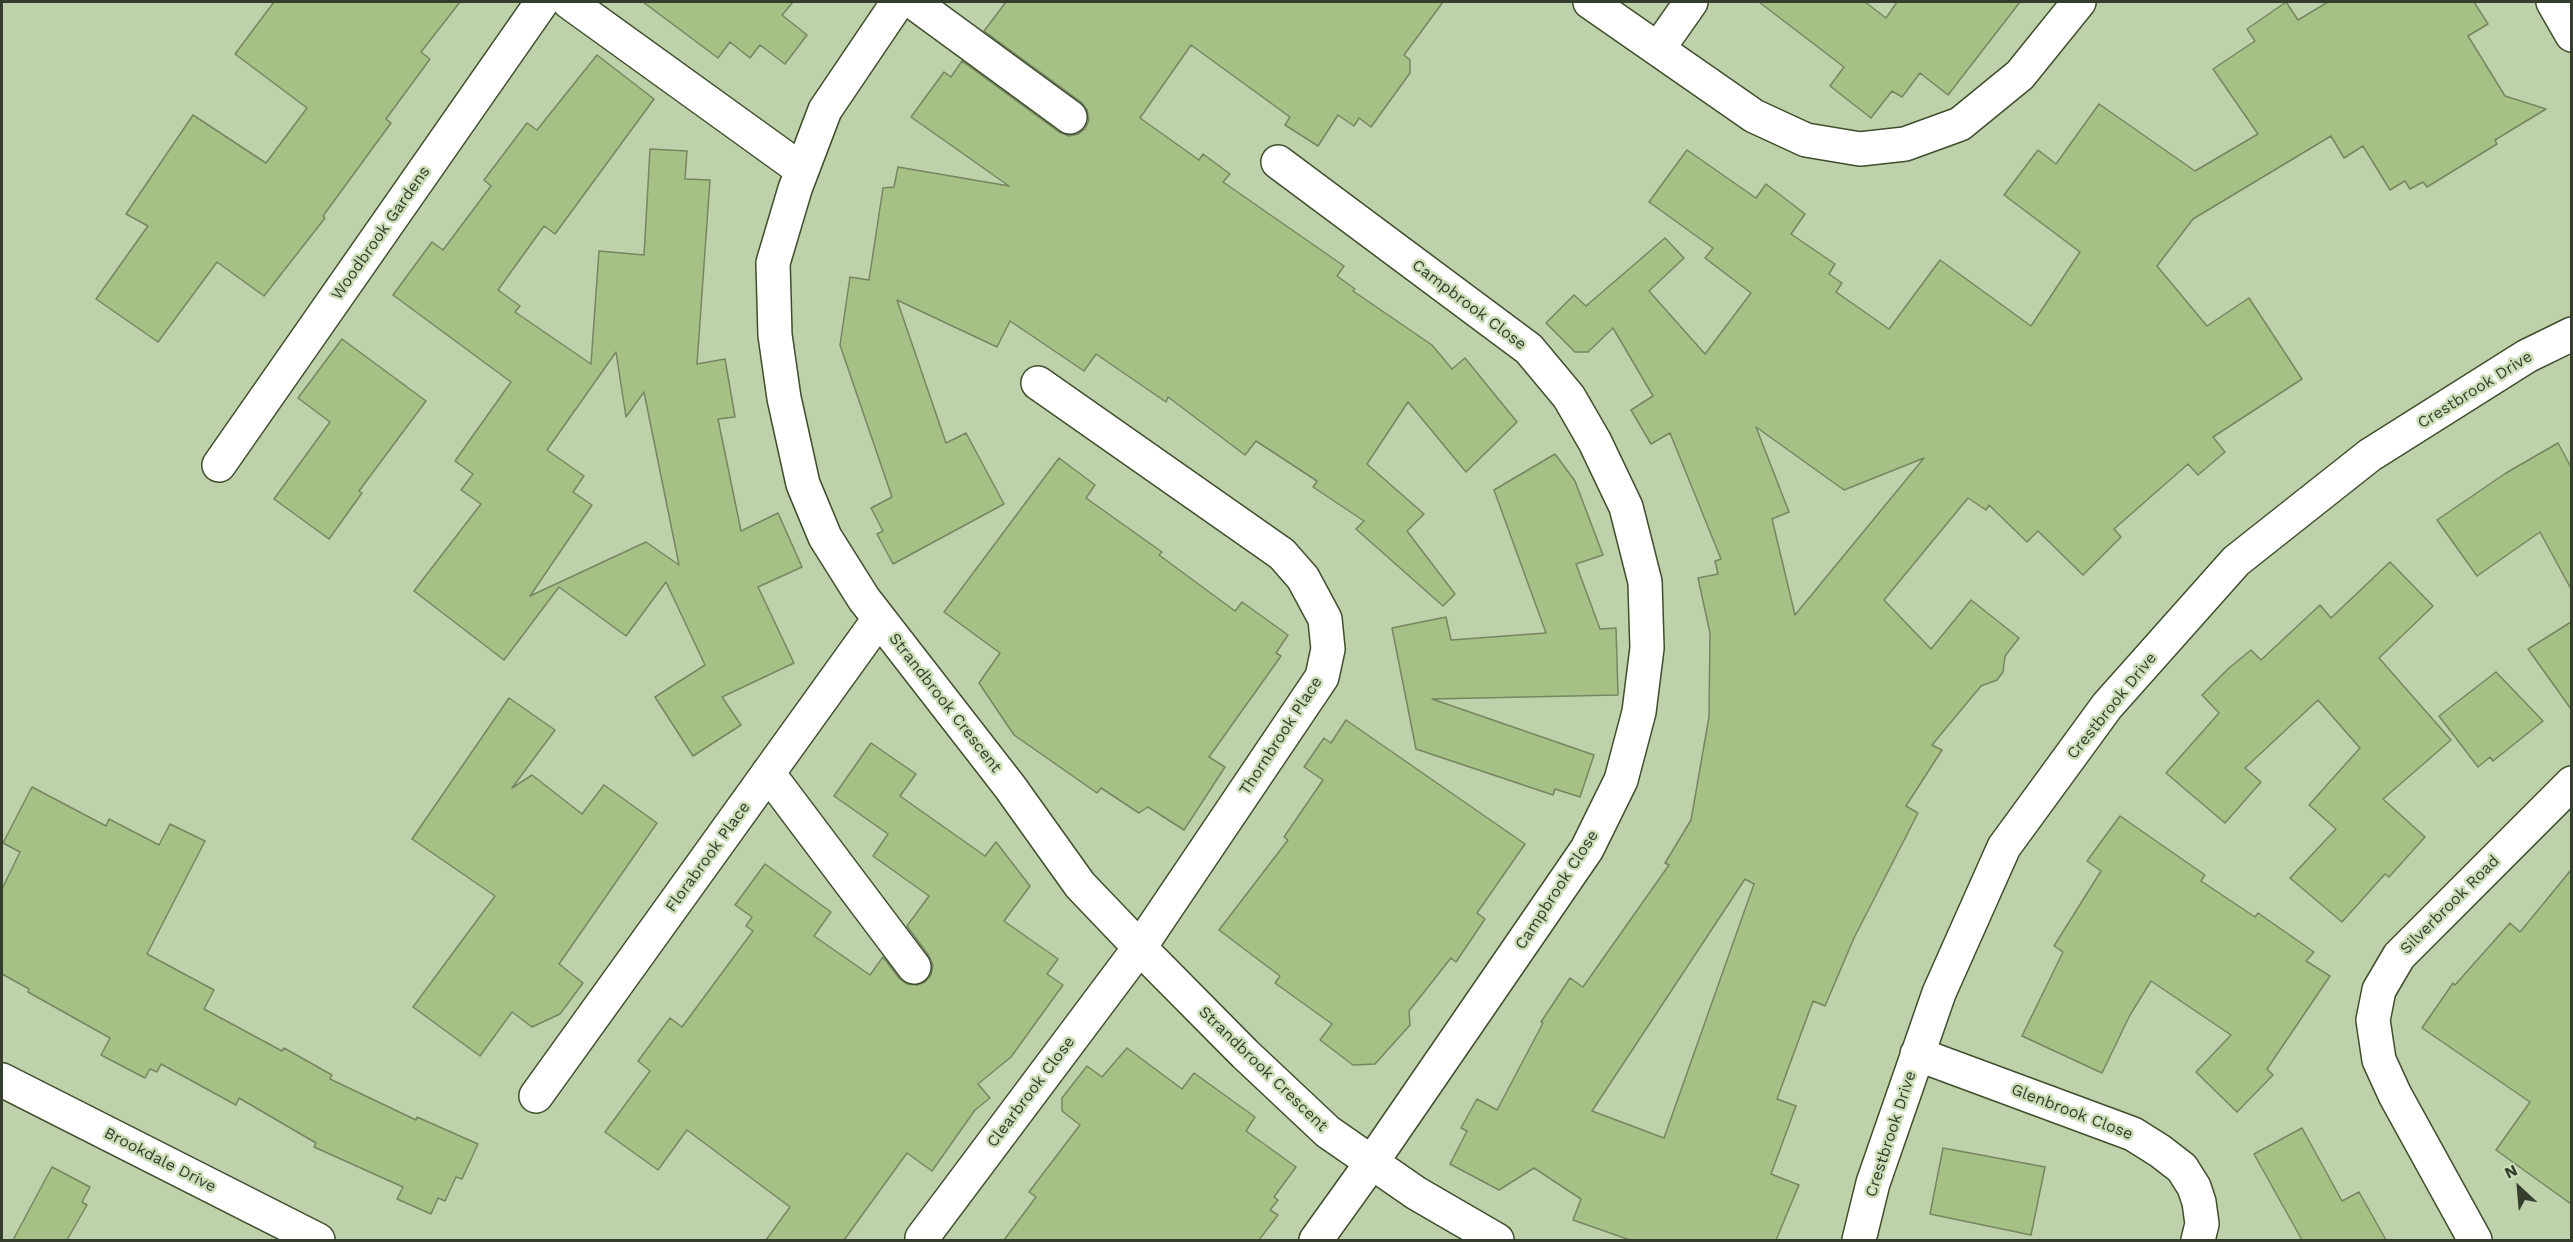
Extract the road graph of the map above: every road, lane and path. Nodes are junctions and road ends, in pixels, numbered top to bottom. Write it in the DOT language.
graph roads {
  1 [pos="542,2"];
  2 [pos="569,2"];
  3 [pos="898,2"];
  4 [pos="913,2"];
  5 [pos="1590,2"];
  6 [pos="1691,2"];
  7 [pos="2079,2"];
  8 [pos="2553,2"];
  9 [pos="2571,35"];
  10 [pos="1658,49"];
  11 [pos="1070,117"];
  12 [pos="1278,162"];
  13 [pos="802,170"];
  14 [pos="2571,334"];
  15 [pos="1038,383"];
  16 [pos="219,465"];
  17 [pos="879,619"];
  18 [pos="768,773"];
  19 [pos="2571,783"];
  20 [pos="1140,947"];
  21 [pos="914,967"];
  22 [pos="1917,1054"];
  23 [pos="2,1080"];
  24 [pos="536,1096"];
  25 [pos="1372,1162"];
  26 [pos="922,1238"];
  27 [pos="318,1240"];
  28 [pos="1316,1240"];
  29 [pos="1497,1240"];
  30 [pos="1859,1240"];
  31 [pos="2198,1240"];
  32 [pos="2475,1240"];
  1 -- 16 [label="street, Woodbrook Gardens"];
  2 -- 13 [label="street"];
  3 -- 13 [label="street, Strandbrook Crescent"];
  4 -- 11 [label="street"];
  5 -- 10 [label="street"];
  6 -- 10 [label="street"];
  7 -- 10 [label="street"];
  8 -- 9 [label="street"];
  12 -- 25 [label="street, Campbrook Close"];
  13 -- 17 [label="street, Strandbrook Crescent"];
  14 -- 22 [label="street, Crestbrook Drive"];
  15 -- 20 [label="street, Thornbrook Place"];
  17 -- 18 [label="street, Florabrook Place"];
  17 -- 20 [label="street, Strandbrook Crescent"];
  18 -- 21 [label="street"];
  18 -- 24 [label="street, Florabrook Place"];
  19 -- 32 [label="street, Silverbrook Road"];
  20 -- 25 [label="street, Strandbrook Crescent"];
  20 -- 26 [label="street, Clearbrook Close"];
  22 -- 30 [label="street, Crestbrook Drive"];
  22 -- 31 [label="street, Glenbrook Close"];
  23 -- 27 [label="street, Brookdale Drive"];
  25 -- 28 [label="street, Campbrook Close"];
  25 -- 29 [label="street, Strandbrook Crescent"];
}
